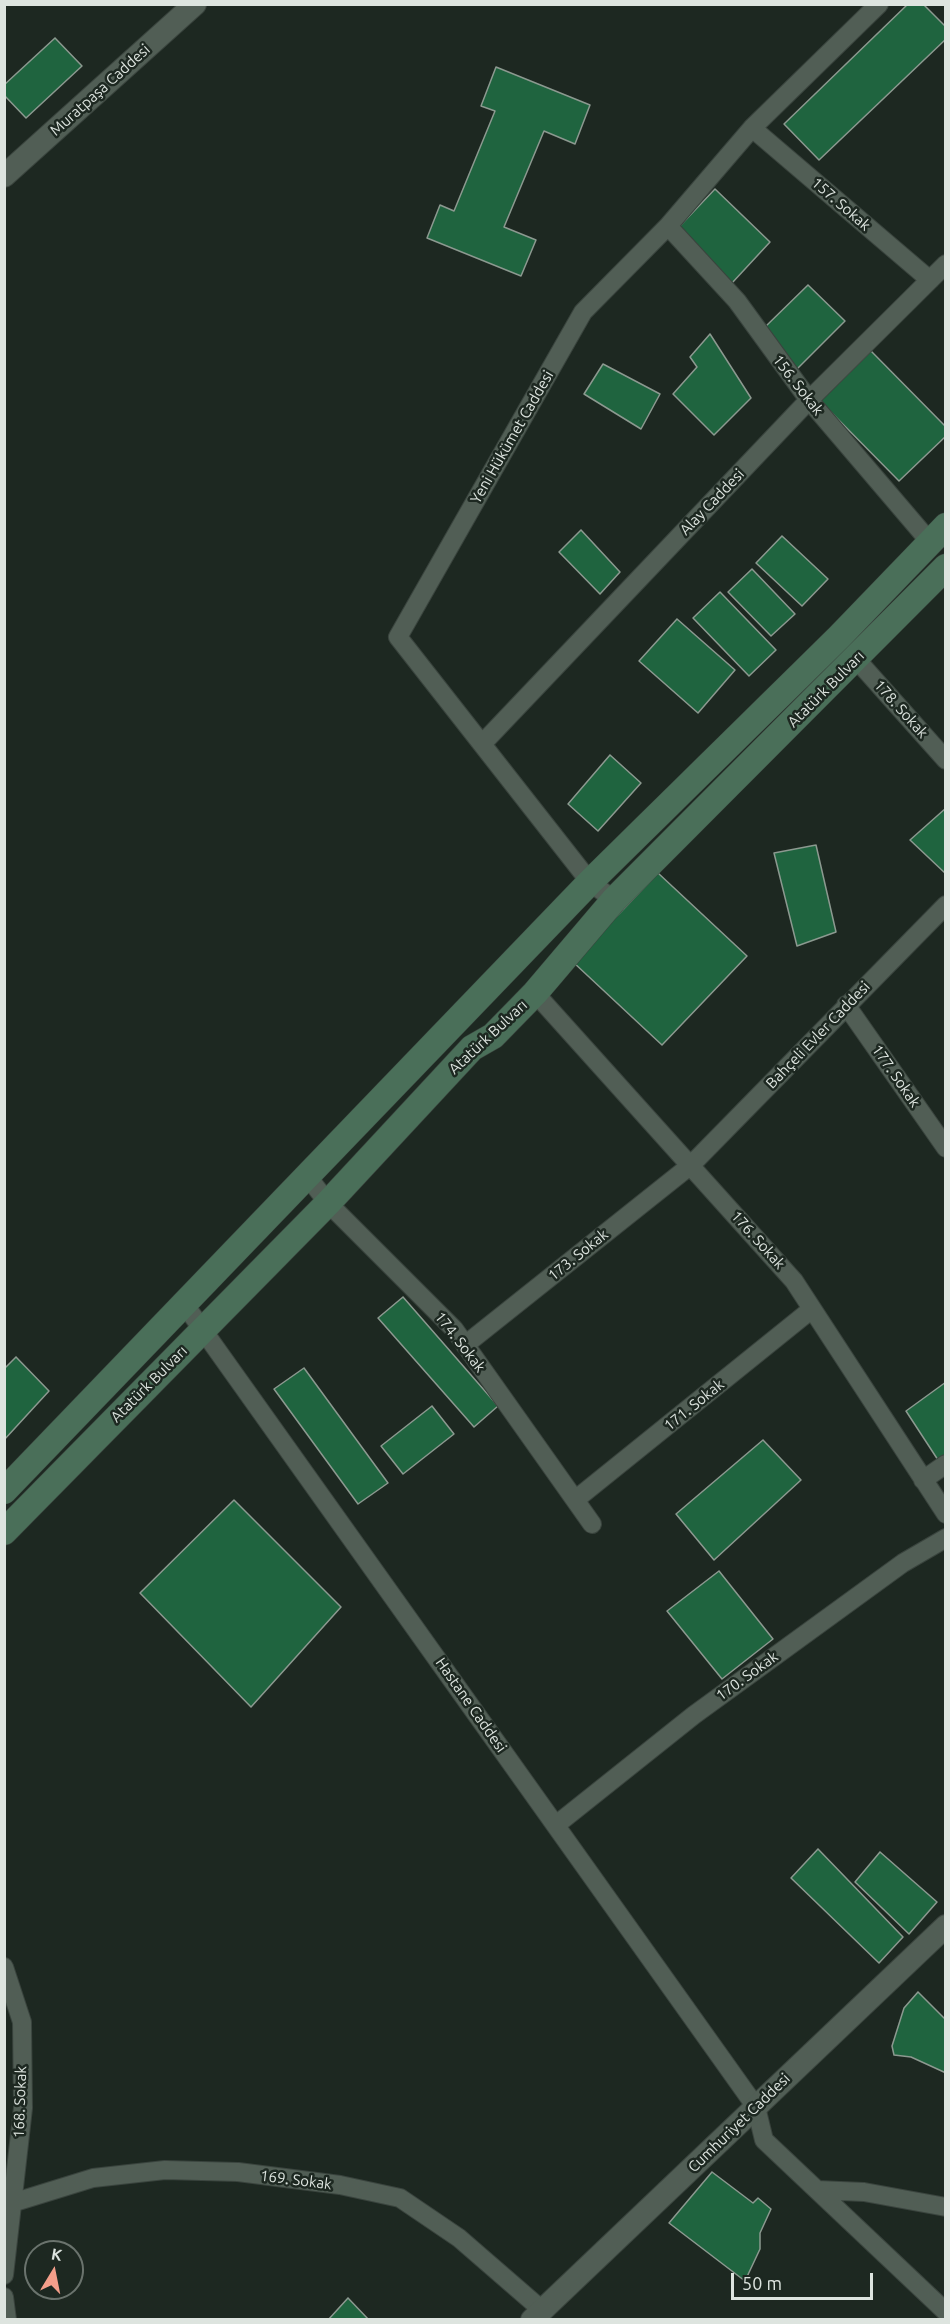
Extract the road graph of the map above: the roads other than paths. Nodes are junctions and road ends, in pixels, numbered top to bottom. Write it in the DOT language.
graph roads {
  1 [pos="195,4"];
  2 [pos="879,4"];
  3 [pos="752,128"];
  4 [pos="4,176"];
  5 [pos="668,226"];
  6 [pos="945,264"];
  7 [pos="930,280"];
  8 [pos="809,400"];
  9 [pos="938,534"];
  10 [pos="945,567"];
  11 [pos="856,659"];
  12 [pos="482,744"];
  13 [pos="945,759"];
  14 [pos="590,882"];
  15 [pos="614,900"];
  16 [pos="945,904"];
  17 [pos="536,993"];
  18 [pos="846,1005"];
  19 [pos="945,1148"];
  20 [pos="691,1166"];
  21 [pos="308,1178"];
  22 [pos="328,1203"];
  23 [pos="185,1305"];
  24 [pos="812,1309"];
  25 [pos="205,1329"];
  26 [pos="465,1346"];
  27 [pos="945,1464"];
  28 [pos="923,1480"];
  29 [pos="4,1491"];
  30 [pos="575,1500"];
  31 [pos="945,1514"];
  32 [pos="592,1524"];
  33 [pos="4,1532"];
  34 [pos="945,1538"];
  35 [pos="556,1825"];
  36 [pos="945,1926"];
  37 [pos="4,1966"];
  38 [pos="756,2107"];
  39 [pos="817,2190"];
  40 [pos="12,2203"];
  41 [pos="945,2207"];
  42 [pos="4,2275"];
  43 [pos="4,2297"];
  44 [pos="945,2312"];
  45 [pos="537,2315"];
  46 [pos="7,2319"];
  1 -- 4 [label="street, Muratpaşa Caddesi"];
  2 -- 3 [label="street, Yeni Hükümet Caddesi"];
  3 -- 5 [label="street, Yeni Hükümet Caddesi"];
  3 -- 7 [label="street, 157. Sokak"];
  5 -- 8 [label="street, 156. Sokak"];
  5 -- 12 [label="street, Yeni Hükümet Caddesi"];
  6 -- 7 [label="street, Alay Caddesi"];
  7 -- 8 [label="street, Alay Caddesi"];
  8 -- 9 [label="street, 156. Sokak"];
  8 -- 12 [label="street, Alay Caddesi"];
  9 -- 14 [label="main road, Atatürk Bulvarı"];
  10 -- 11 [label="main road, Atatürk Bulvarı"];
  11 -- 13 [label="street, 178. Sokak"];
  11 -- 15 [label="main road, Atatürk Bulvarı"];
  12 -- 14 [label="street, Yeni Hükümet Caddesi"];
  14 -- 15 [label="street, Yeni Hükümet Caddesi"];
  14 -- 21 [label="main road, Atatürk Bulvarı"];
  15 -- 17 [label="main road, Atatürk Bulvarı"];
  16 -- 18 [label="street, Bahçeli Evler Caddesi"];
  17 -- 20 [label="street, 176. Sokak"];
  17 -- 22 [label="main road, Atatürk Bulvarı"];
  18 -- 19 [label="street, 177. Sokak"];
  18 -- 20 [label="street, Bahçeli Evler Caddesi"];
  20 -- 24 [label="street, 176. Sokak"];
  20 -- 26 [label="street, 173. Sokak"];
  21 -- 22 [label="street, 174. Sokak"];
  21 -- 23 [label="main road, Atatürk Bulvarı"];
  22 -- 25 [label="main road, Atatürk Bulvarı"];
  22 -- 26 [label="street, 174. Sokak"];
  23 -- 25 [label="street, Hastane Caddesi"];
  23 -- 29 [label="main road, Atatürk Bulvarı"];
  24 -- 28 [label="street, 176. Sokak"];
  24 -- 30 [label="street, 171. Sokak"];
  25 -- 33 [label="main road, Atatürk Bulvarı"];
  25 -- 35 [label="street, Hastane Caddesi"];
  26 -- 30 [label="street, 174. Sokak"];
  27 -- 28 [label="street"];
  28 -- 31 [label="street, 176. Sokak"];
  30 -- 32 [label="street, 174. Sokak"];
  34 -- 35 [label="street, 170. Sokak"];
  35 -- 38 [label="street, Hastane Caddesi"];
  36 -- 38 [label="street, Cumhuriyet Caddesi"];
  37 -- 40 [label="street, 168. Sokak"];
  38 -- 39 [label="street"];
  38 -- 45 [label="street, Cumhuriyet Caddesi"];
  39 -- 41 [label="street"];
  39 -- 44 [label="street"];
  40 -- 42 [label="street, 168. Sokak"];
  40 -- 45 [label="street, 169. Sokak"];
  43 -- 46 [label="street"];
}
